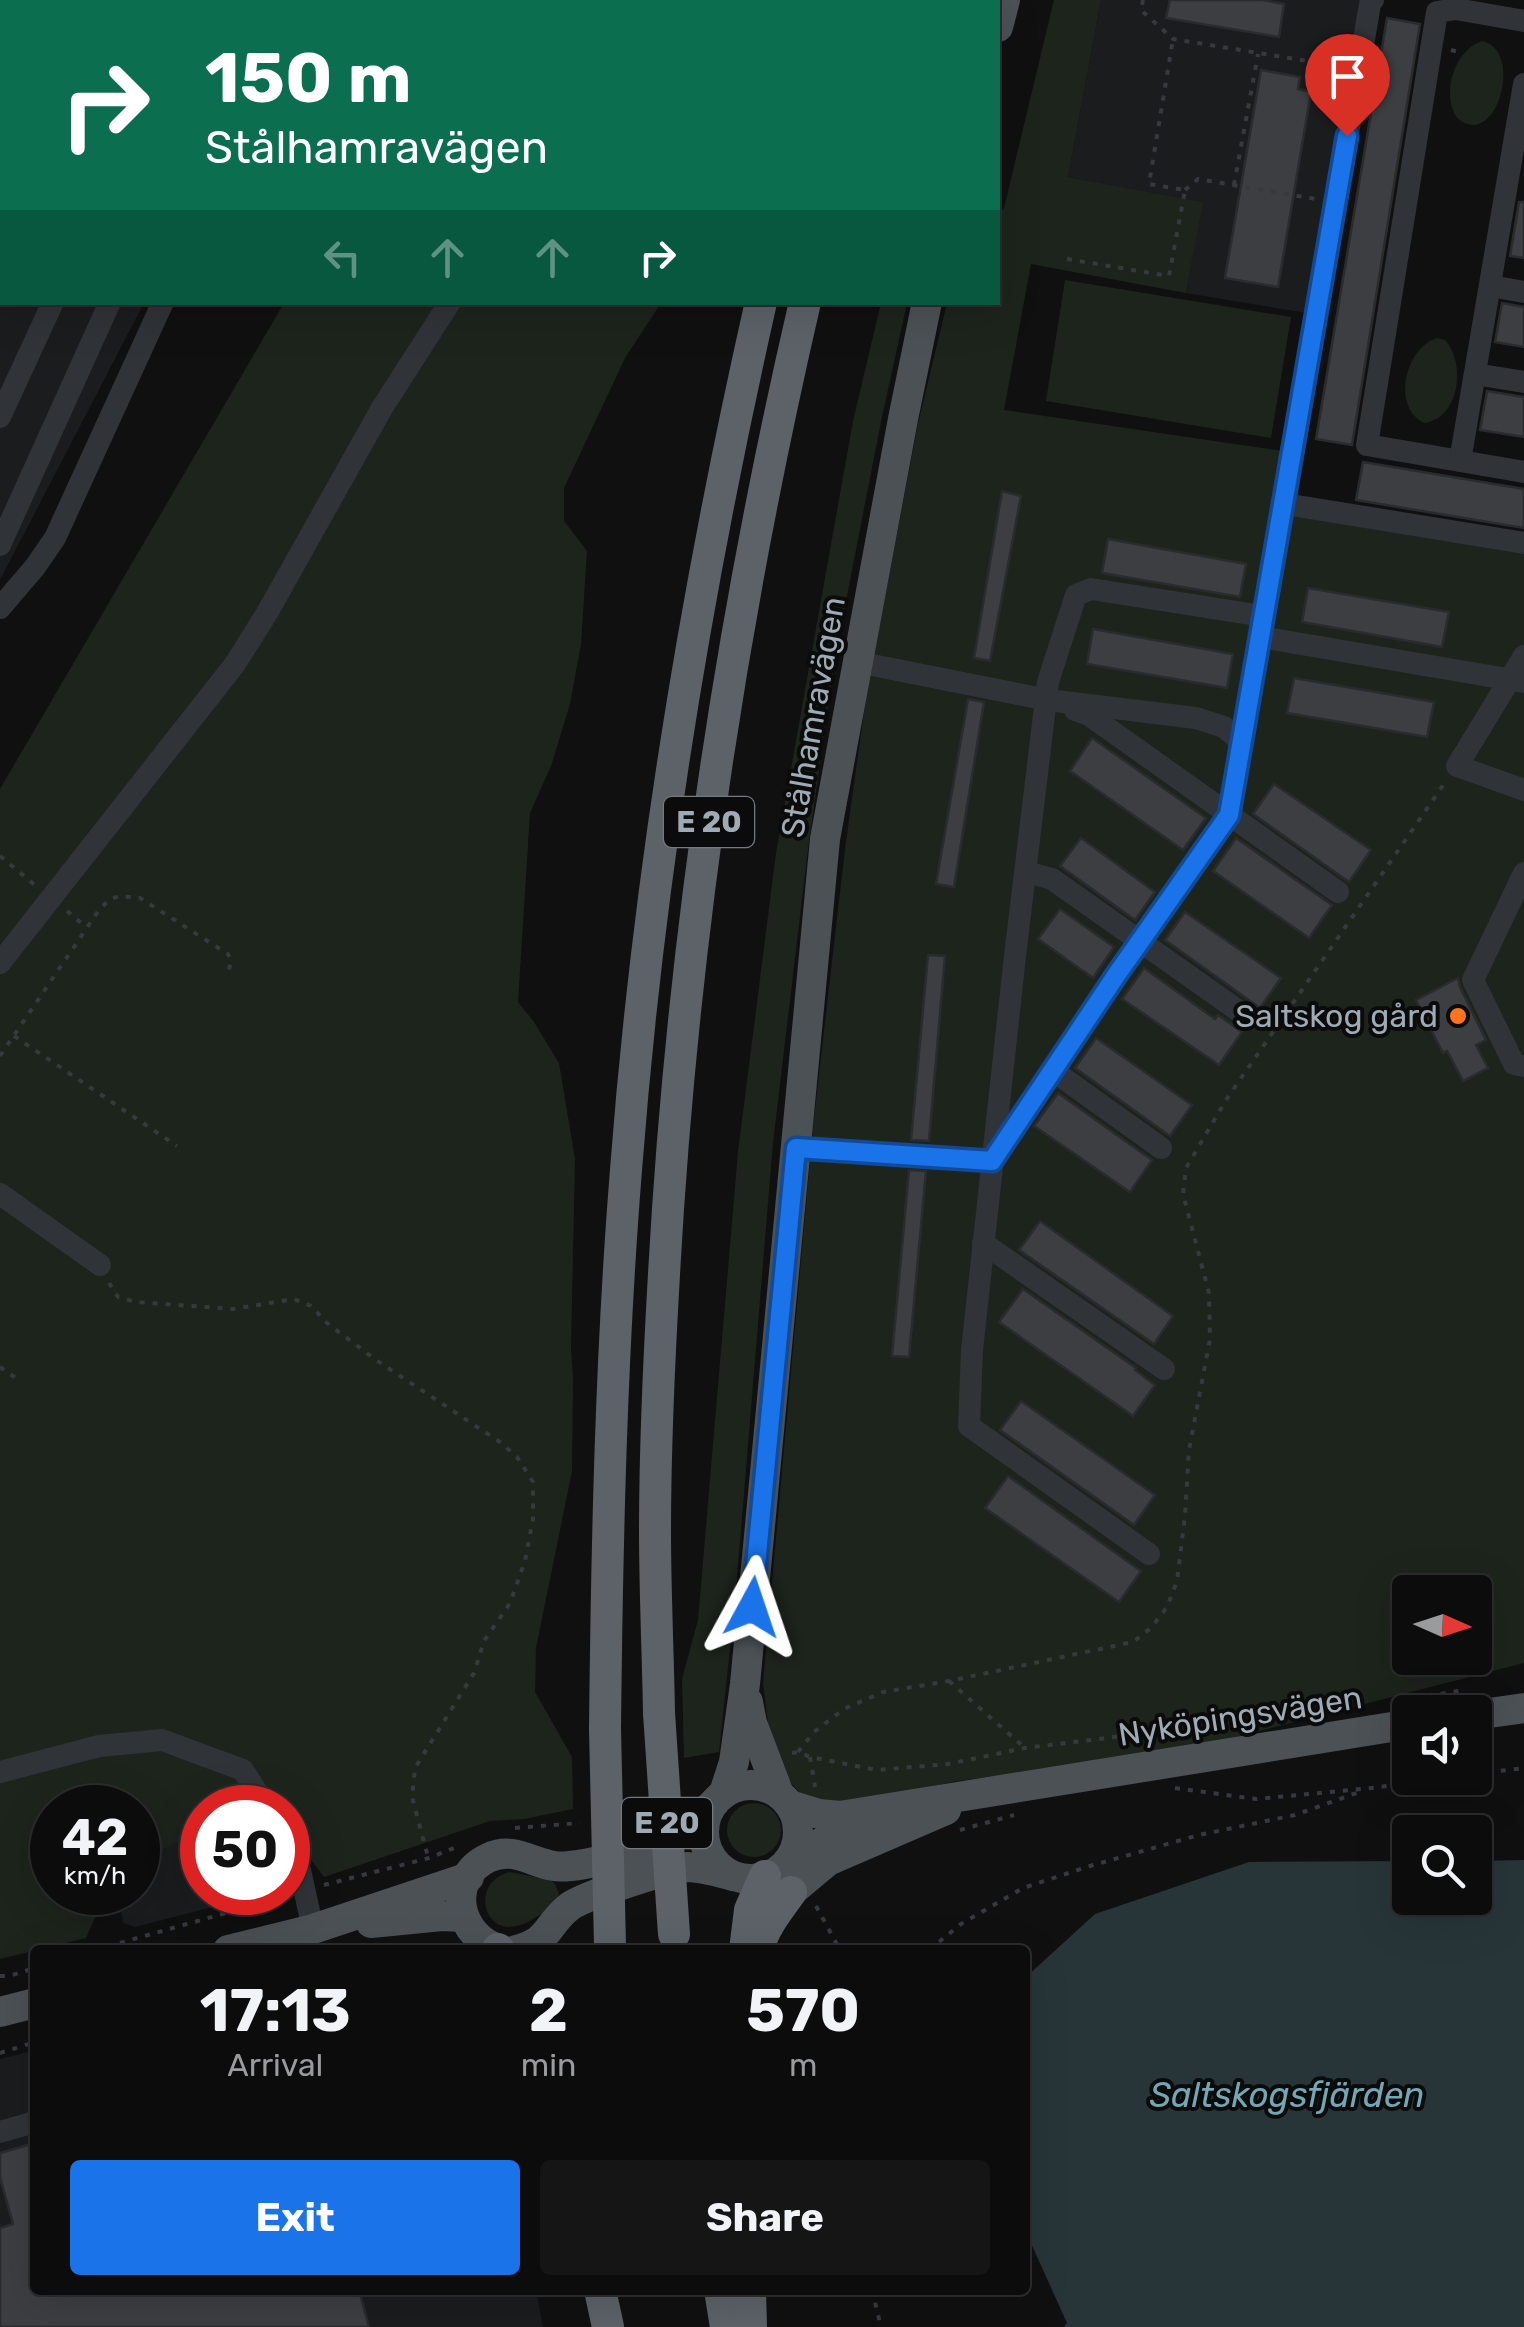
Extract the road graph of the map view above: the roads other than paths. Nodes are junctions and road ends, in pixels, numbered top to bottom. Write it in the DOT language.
graph roads {
  1 [pos="1373,0"];
  2 [pos="1427,6"];
  3 [pos="1524,21"];
  4 [pos="1524,84"];
  5 [pos="1522,113"];
  6 [pos="1514,201"];
  7 [pos="1490,286"];
  8 [pos="1524,292"];
  9 [pos="52,305"];
  10 [pos="109,305"];
  11 [pos="163,305"];
  12 [pos="448,305"];
  13 [pos="761,305"];
  14 [pos="804,305"];
  15 [pos="926,305"];
  16 [pos="1475,374"];
  17 [pos="1524,382"];
  18 [pos="0,418"];
  19 [pos="1460,461"];
  20 [pos="1524,472"];
  21 [pos="1285,504"];
  22 [pos="1524,543"];
  23 [pos="0,545"];
  24 [pos="0,608"];
  25 [pos="1262,627"];
  26 [pos="1524,656"];
  27 [pos="857,662"];
  28 [pos="1516,681"];
  29 [pos="1048,700"];
  30 [pos="1243,742"];
  31 [pos="1524,790"];
  32 [pos="1229,815"];
  33 [pos="1027,872"];
  34 [pos="1524,874"];
  35 [pos="1338,892"];
  36 [pos="1139,942"];
  37 [pos="0,963"];
  38 [pos="1250,1019"];
  39 [pos="1524,1066"];
  40 [pos="1052,1070"];
  41 [pos="796,1148"];
  42 [pos="1161,1148"];
  43 [pos="992,1161"];
  44 [pos="0,1194"];
  45 [pos="983,1242"];
  46 [pos="100,1265"];
  47 [pos="1164,1369"];
  48 [pos="1149,1554"];
  49 [pos="745,1684"];
  50 [pos="1492,1704"];
  51 [pos="1524,1708"];
  52 [pos="1392,1715"];
  53 [pos="0,1772"];
  54 [pos="1081,1776"];
  55 [pos="252,1785"];
  56 [pos="719,1798"];
  57 [pos="784,1800"];
  58 [pos="469,1876"];
  59 [pos="778,1881"];
  60 [pos="309,1915"];
  61 [pos="463,1917"];
  62 [pos="313,1928"];
  63 [pos="675,1942"];
  64 [pos="255,1945"];
  65 [pos="490,1945"];
  66 [pos="531,1945"];
  67 [pos="610,1945"];
  68 [pos="746,1945"];
  69 [pos="759,1945"];
  70 [pos="30,2003"];
  71 [pos="0,2012"];
  72 [pos="30,2123"];
  73 [pos="0,2132"];
  74 [pos="601,2295"];
  75 [pos="624,2295"];
  76 [pos="721,2295"];
  77 [pos="750,2295"];
  78 [pos="608,2327"];
  79 [pos="626,2327"];
  80 [pos="726,2327"];
  81 [pos="750,2327"];
  1 -- 21 [label="street"];
  2 -- 3 [label="street"];
  2 -- 19 [label="street"];
  4 -- 5 [label="street"];
  5 -- 6 [label="street"];
  6 -- 7 [label="street"];
  7 -- 8 [label="street"];
  7 -- 16 [label="street"];
  9 -- 18 [label="street"];
  10 -- 23 [label="street"];
  11 -- 24 [label="street"];
  12 -- 37 [label="street"];
  13 -- 67 [label="highway, E 20, bridge"];
  14 -- 63 [label="highway, E 20, bridge"];
  15 -- 27 [label="main road, Stålhamravägen"];
  16 -- 17 [label="street"];
  16 -- 19 [label="street"];
  19 -- 20 [label="street"];
  21 -- 22 [label="street"];
  21 -- 25 [label="street"];
  25 -- 28 [label="street"];
  25 -- 29 [label="street"];
  25 -- 30 [label="street"];
  26 -- 28 [label="street"];
  27 -- 29 [label="street"];
  27 -- 41 [label="main road, Stålhamravägen"];
  28 -- 31 [label="street"];
  29 -- 30 [label="street"];
  29 -- 32 [label="street"];
  29 -- 33 [label="street"];
  30 -- 32 [label="street"];
  32 -- 35 [label="street"];
  32 -- 36 [label="street"];
  33 -- 36 [label="street"];
  33 -- 43 [label="street"];
  34 -- 39 [label="street"];
  36 -- 38 [label="street"];
  36 -- 40 [label="street"];
  40 -- 42 [label="street"];
  40 -- 43 [label="street"];
  41 -- 43 [label="street"];
  41 -- 49 [label="main road, Stålhamravägen"];
  43 -- 45 [label="street"];
  44 -- 46 [label="street"];
  45 -- 47 [label="street"];
  45 -- 48 [label="street"];
  49 -- 56 [label="main road, Stålhamravägen"];
  49 -- 57 [label="main road, Stålhamravägen"];
  50 -- 51 [label="main road"];
  52 -- 54 [label="main road, Nyköpingsvägen"];
  53 -- 55 [label="street"];
  54 -- 57 [label="main road, Nyköpingsvägen"];
  54 -- 59 [label="main road, Nyköpingsvägen"];
  56 -- 57 [label="main road"];
  56 -- 58 [label="main road"];
  56 -- 59 [label="main road"];
  57 -- 59 [label="main road"];
  58 -- 61 [label="main road"];
  58 -- 62 [label="main road"];
  59 -- 66 [label="main road"];
  59 -- 68 [label="highway"];
  59 -- 69 [label="highway"];
  60 -- 62 [label="street"];
  61 -- 62 [label="main road"];
  61 -- 65 [label="main road"];
  62 -- 64 [label="main road"];
  70 -- 71 [label="main road"];
  72 -- 73 [label="street"];
  74 -- 78 [label="highway"];
  75 -- 79 [label="highway"];
  76 -- 80 [label="highway"];
  77 -- 81 [label="highway"];
}
